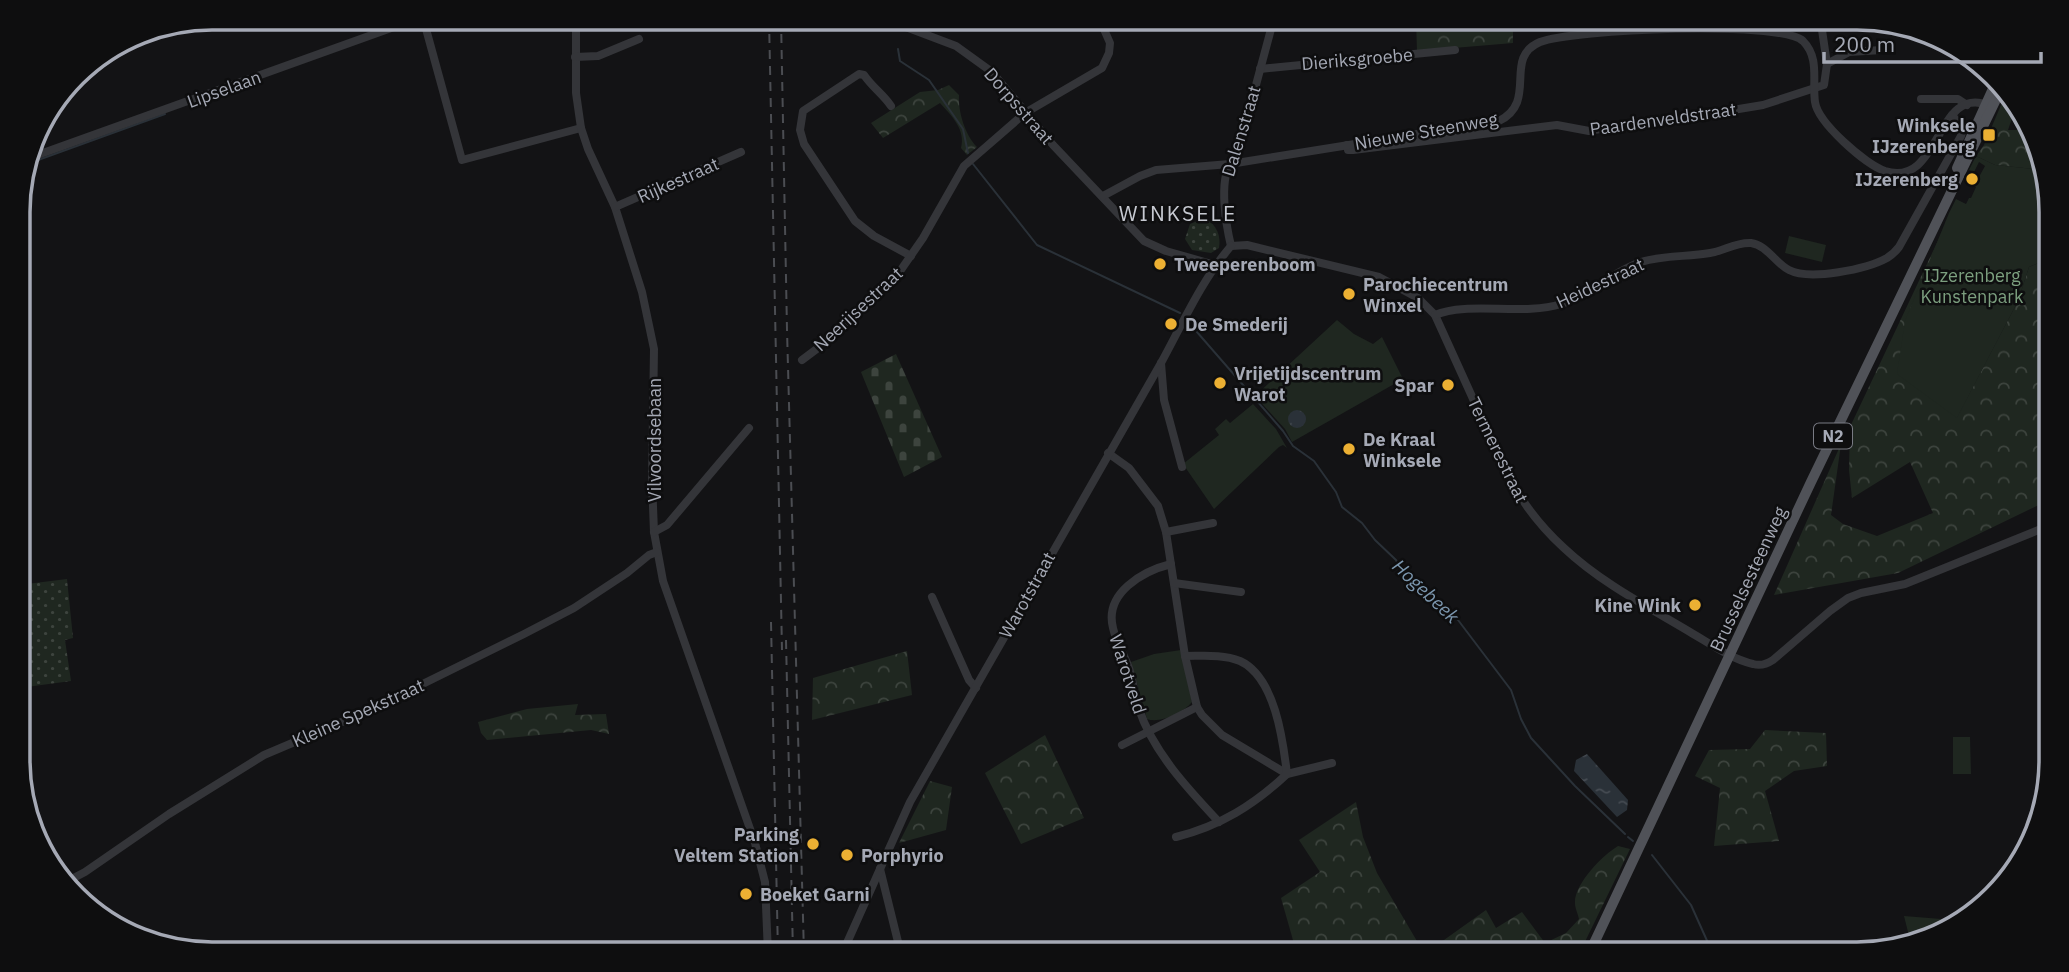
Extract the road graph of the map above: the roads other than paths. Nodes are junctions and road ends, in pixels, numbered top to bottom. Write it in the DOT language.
graph roads {
  1 [pos="387,30"];
  2 [pos="424,30"];
  3 [pos="576,30"];
  4 [pos="914,30"];
  5 [pos="1104,30"];
  6 [pos="1270,30"];
  7 [pos="1673,30"];
  8 [pos="1739,30"];
  9 [pos="1822,30"];
  10 [pos="639,40"];
  11 [pos="1455,50"];
  12 [pos="1882,50"];
  13 [pos="575,57"];
  14 [pos="1827,64"];
  15 [pos="1259,69"];
  16 [pos="1815,89"];
  17 [pos="1993,91"];
  18 [pos="1997,95"];
  19 [pos="1921,99"];
  20 [pos="1966,104"];
  21 [pos="891,106"];
  22 [pos="1989,106"];
  23 [pos="1026,113"];
  24 [pos="1952,114"];
  25 [pos="581,128"];
  26 [pos="1347,145"];
  27 [pos="741,152"];
  28 [pos="40,154"];
  29 [pos="1233,163"];
  30 [pos="1103,196"];
  31 [pos="615,208"];
  32 [pos="1231,246"];
  33 [pos="911,256"];
  34 [pos="1215,265"];
  35 [pos="1435,315"];
  36 [pos="802,360"];
  37 [pos="1161,363"];
  38 [pos="749,428"];
  39 [pos="1108,453"];
  40 [pos="1182,467"];
  41 [pos="1213,523"];
  42 [pos="2039,530"];
  43 [pos="654,532"];
  44 [pos="1166,532"];
  45 [pos="657,552"];
  46 [pos="1171,564"];
  47 [pos="1174,583"];
  48 [pos="1241,592"];
  49 [pos="932,597"];
  50 [pos="1730,654"];
  51 [pos="1185,656"];
  52 [pos="976,688"];
  53 [pos="1197,707"];
  54 [pos="1150,730"];
  55 [pos="1122,745"];
  56 [pos="1332,763"];
  57 [pos="1287,774"];
  58 [pos="1219,822"];
  59 [pos="1176,837"];
  60 [pos="880,869"];
  61 [pos="73,878"];
  62 [pos="768,942"];
  63 [pos="847,942"];
  64 [pos="898,942"];
  65 [pos="1595,942"];
  1 -- 28 [label="street, Lipselaan"];
  2 -- 25 [label="street"];
  3 -- 13 [label="street, Vilvoordsebaan"];
  4 -- 23 [label="street, Dorpsstraat"];
  5 -- 23 [label="street, Neerijsestraat"];
  6 -- 15 [label="street, Dalenstraat"];
  7 -- 26 [label="street, Nieuwe Steenweg"];
  8 -- 16 [label="street, Nieuwe Steenweg"];
  9 -- 14 [label="street"];
  10 -- 13 [label="street"];
  11 -- 15 [label="street, Dieriksgroebe"];
  12 -- 14 [label="street"];
  13 -- 25 [label="street, Vilvoordsebaan"];
  14 -- 16 [label="street"];
  15 -- 29 [label="street, Dalenstraat"];
  16 -- 24 [label="street, Nieuwe Steenweg"];
  16 -- 26 [label="street, Paardenveldstraat"];
  17 -- 22 [label="main road, Brusselsesteenweg / N2"];
  18 -- 22 [label="main road, Brusselsesteenweg / N2"];
  19 -- 20 [label="street"];
  20 -- 22 [label="street"];
  20 -- 24 [label="street, Nieuwe Steenweg"];
  21 -- 33 [label="street, Neerijsestraat"];
  22 -- 50 [label="main road, Brusselsesteenweg / N2"];
  23 -- 30 [label="street, Dorpsstraat"];
  23 -- 33 [label="street, Neerijsestraat"];
  24 -- 35 [label="street, Heidestraat"];
  25 -- 31 [label="street, Vilvoordsebaan"];
  26 -- 29 [label="street, Nieuwe Steenweg"];
  27 -- 31 [label="street, Rijkestraat"];
  29 -- 30 [label="street"];
  29 -- 32 [label="street, Dalenstraat"];
  30 -- 34 [label="street, Dorpsstraat"];
  31 -- 43 [label="street, Vilvoordsebaan"];
  32 -- 34 [label="street, Warotstraat"];
  32 -- 35 [label="street"];
  33 -- 36 [label="street, Neerijsestraat"];
  34 -- 37 [label="street, Warotstraat"];
  35 -- 50 [label="street, Termerestraat"];
  37 -- 39 [label="street, Warotstraat"];
  37 -- 40 [label="street"];
  38 -- 43 [label="street"];
  39 -- 44 [label="street"];
  39 -- 52 [label="street, Warotstraat"];
  41 -- 44 [label="street"];
  42 -- 50 [label="street, Termerestraat"];
  43 -- 45 [label="street, Vilvoordsebaan"];
  44 -- 46 [label="street"];
  45 -- 61 [label="street, Kleine Spekstraat"];
  45 -- 62 [label="street, Vilvoordsebaan"];
  46 -- 47 [label="street"];
  46 -- 54 [label="street, Warotveld"];
  47 -- 48 [label="street"];
  47 -- 51 [label="street"];
  49 -- 52 [label="street"];
  50 -- 65 [label="main road, Brusselsesteenweg / N2"];
  51 -- 53 [label="street"];
  51 -- 57 [label="street"];
  52 -- 60 [label="street, Warotstraat"];
  53 -- 54 [label="street, Warotveld"];
  53 -- 57 [label="street"];
  54 -- 55 [label="street, Warotveld"];
  54 -- 58 [label="street, Warotveld"];
  56 -- 57 [label="street"];
  57 -- 58 [label="street"];
  58 -- 59 [label="street"];
  60 -- 63 [label="street, Warotstraat"];
  60 -- 64 [label="street"];
}
